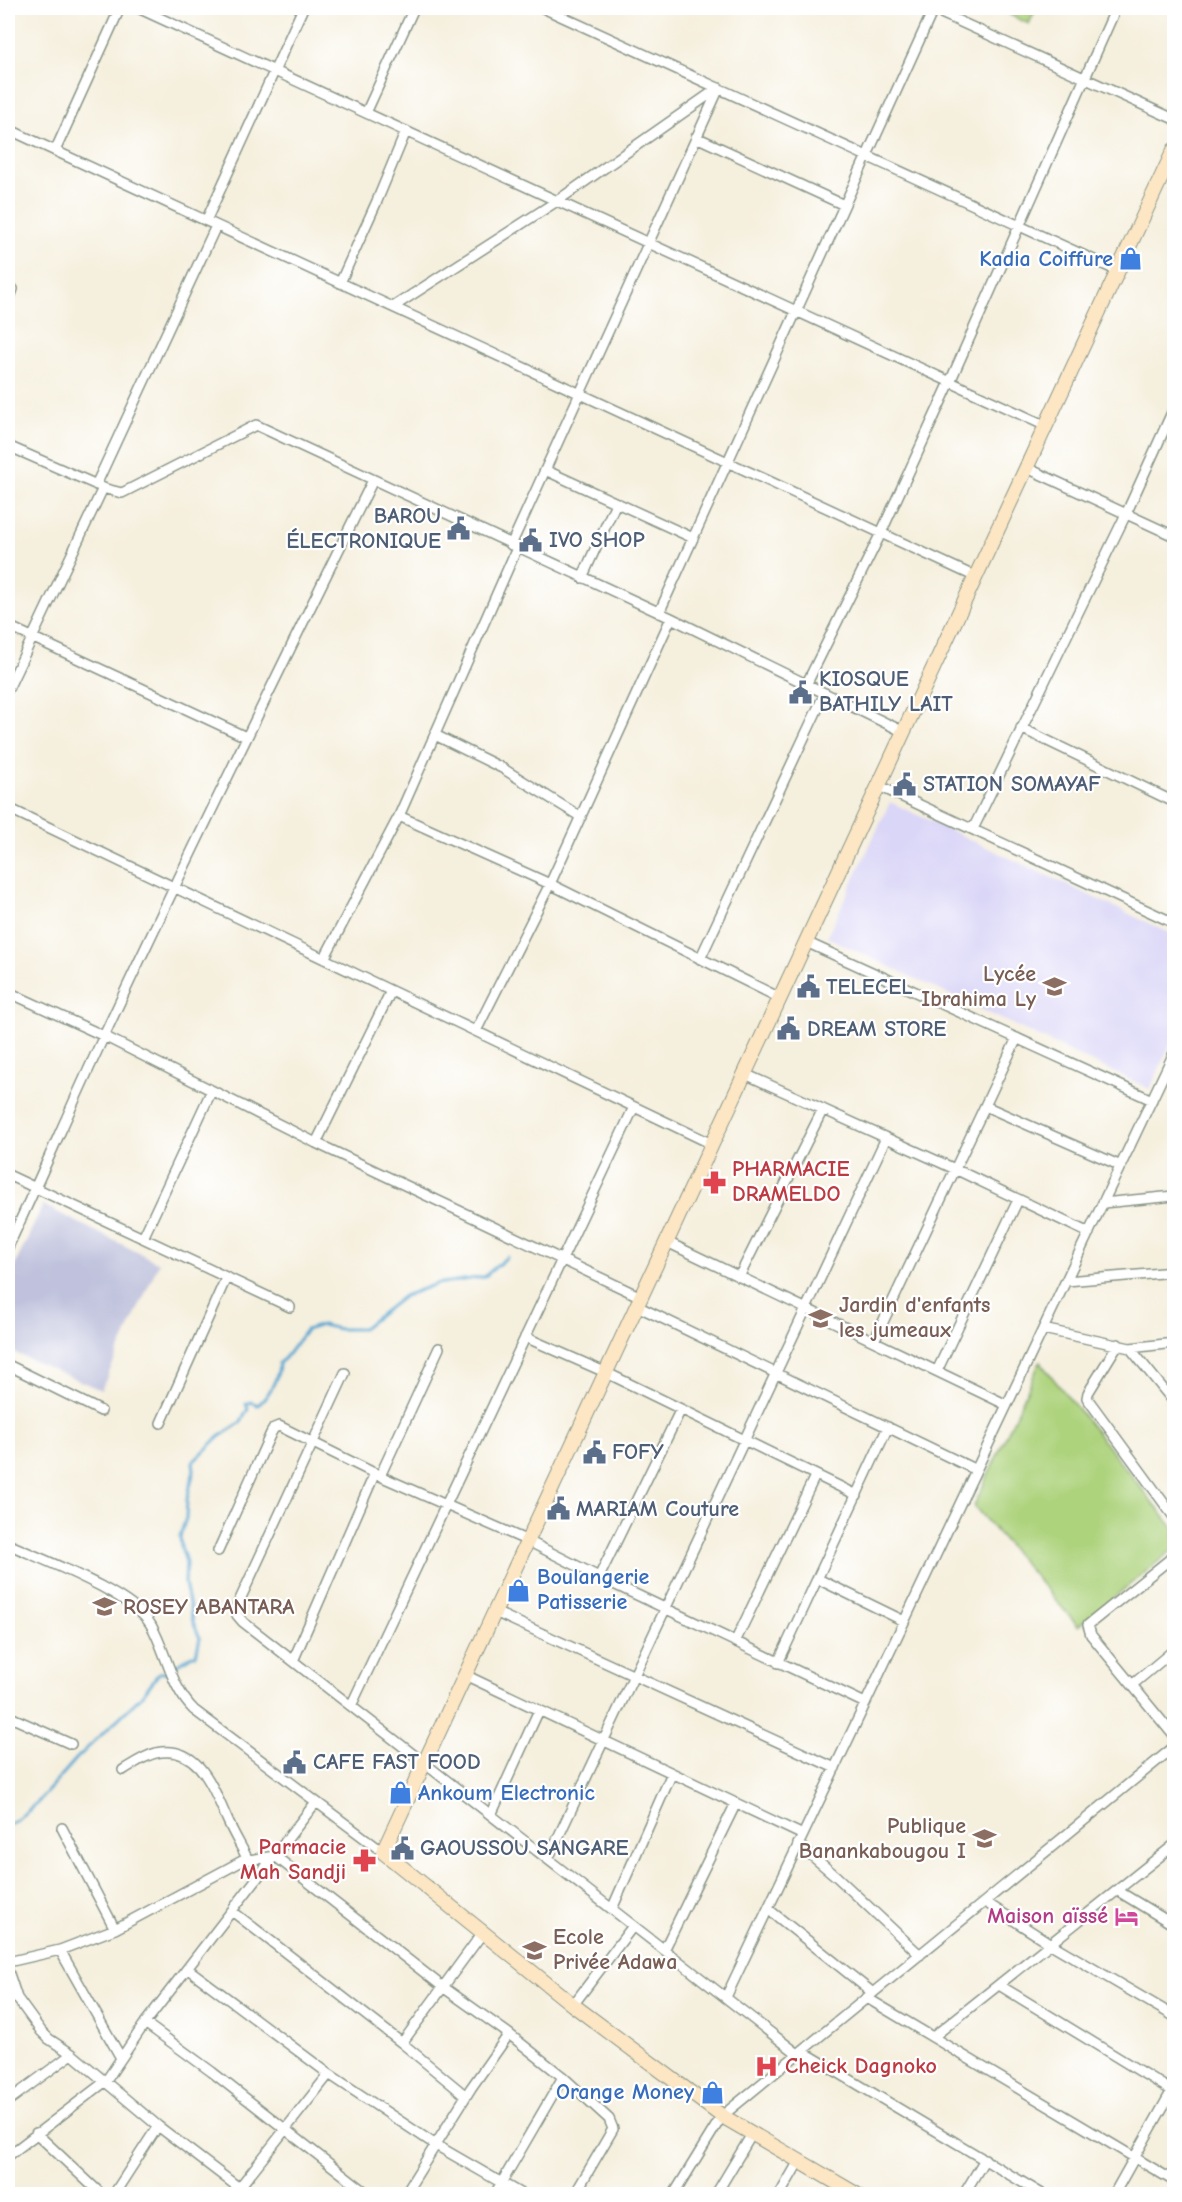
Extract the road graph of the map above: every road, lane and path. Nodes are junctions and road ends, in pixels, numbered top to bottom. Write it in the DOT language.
graph roads {
  1 [pos="120,8"];
  2 [pos="138,8"];
  3 [pos="303,8"];
  4 [pos="414,8"];
  5 [pos="543,8"];
  6 [pos="932,8"];
  7 [pos="1116,8"];
  8 [pos="275,70"];
  9 [pos="1084,77"];
  10 [pos="719,88"];
  11 [pos="366,113"];
  12 [pos="1174,119"];
  13 [pos="8,129"];
  14 [pos="406,131"];
  15 [pos="696,137"];
  16 [pos="1174,150"];
  17 [pos="55,151"];
  18 [pos="867,155"];
  19 [pos="557,201"];
  20 [pos="844,206"];
  21 [pos="206,221"];
  22 [pos="216,226"];
  23 [pos="1021,226"];
  24 [pos="648,243"];
  25 [pos="1118,271"];
  26 [pos="340,283"];
  27 [pos="8,286"];
  28 [pos="8,302"];
  29 [pos="393,307"];
  30 [pos="796,311"];
  31 [pos="950,382"];
  32 [pos="580,394"];
  33 [pos="1174,408"];
  34 [pos="1046,426"];
  35 [pos="8,446"];
  36 [pos="727,462"];
  37 [pos="1027,468"];
  38 [pos="545,470"];
  39 [pos="373,480"];
  40 [pos="99,486"];
  41 [pos="616,503"];
  42 [pos="1126,514"];
  43 [pos="881,533"];
  44 [pos="1174,536"];
  45 [pos="693,538"];
  46 [pos="514,546"];
  47 [pos="976,577"];
  48 [pos="582,578"];
  49 [pos="658,613"];
  50 [pos="671,618"];
  51 [pos="8,626"];
  52 [pos="32,637"];
  53 [pos="807,683"];
  54 [pos="8,689"];
  55 [pos="825,693"];
  56 [pos="1022,728"];
  57 [pos="904,732"];
  58 [pos="435,735"];
  59 [pos="246,737"];
  60 [pos="879,786"];
  61 [pos="1174,802"];
  62 [pos="8,808"];
  63 [pos="399,816"];
  64 [pos="581,818"];
  65 [pos="972,829"];
  66 [pos="550,884"];
  67 [pos="175,888"];
  68 [pos="1174,923"];
  69 [pos="806,942"];
  70 [pos="324,959"];
  71 [pos="700,959"];
  72 [pos="391,991"];
  73 [pos="8,992"];
  74 [pos="780,998"];
  75 [pos="476,1031"];
  76 [pos="104,1036"];
  77 [pos="1017,1038"];
  78 [pos="1174,1053"];
  79 [pos="745,1074"];
  80 [pos="211,1092"];
  81 [pos="1152,1100"];
  82 [pos="985,1106"];
  83 [pos="634,1107"];
  84 [pos="823,1109"];
  85 [pos="886,1138"];
  86 [pos="316,1143"];
  87 [pos="712,1144"];
  88 [pos="1121,1166"];
  89 [pos="955,1168"];
  90 [pos="8,1175"];
  91 [pos="36,1188"];
  92 [pos="1174,1196"];
  93 [pos="1018,1200"];
  94 [pos="1103,1203"];
  95 [pos="1089,1233"];
  96 [pos="143,1238"];
  97 [pos="667,1242"];
  98 [pos="8,1247"];
  99 [pos="562,1259"];
  100 [pos="1174,1272"];
  101 [pos="739,1277"];
  102 [pos="226,1278"];
  103 [pos="1066,1281"];
  104 [pos="639,1302"];
  105 [pos="290,1307"];
  106 [pos="806,1309"];
  107 [pos="1043,1329"];
  108 [pos="525,1337"];
  109 [pos="874,1341"];
  110 [pos="1174,1343"];
  111 [pos="1118,1344"];
  112 [pos="439,1348"];
  113 [pos="1130,1348"];
  114 [pos="8,1365"];
  115 [pos="937,1371"];
  116 [pos="345,1373"];
  117 [pos="607,1373"];
  118 [pos="776,1373"];
  119 [pos="1174,1401"];
  120 [pos="1007,1405"];
  121 [pos="681,1409"];
  122 [pos="101,1410"];
  123 [pos="161,1423"];
  124 [pos="888,1427"];
  125 [pos="744,1442"];
  126 [pos="314,1444"];
  127 [pos="976,1470"];
  128 [pos="377,1475"];
  129 [pos="815,1476"];
  130 [pos="857,1495"];
  131 [pos="447,1506"];
  132 [pos="1174,1517"];
  133 [pos="528,1541"];
  134 [pos="8,1544"];
  135 [pos="218,1551"];
  136 [pos="1174,1556"];
  137 [pos="599,1577"];
  138 [pos="818,1579"];
  139 [pos="665,1609"];
  140 [pos="495,1612"];
  141 [pos="904,1621"];
  142 [pos="735,1642"];
  143 [pos="1174,1650"];
  144 [pos="293,1661"];
  145 [pos="778,1663"];
  146 [pos="465,1675"];
  147 [pos="634,1676"];
  148 [pos="1132,1685"];
  149 [pos="865,1703"];
  150 [pos="351,1706"];
  151 [pos="539,1710"];
  152 [pos="8,1716"];
  153 [pos="1174,1736"];
  154 [pos="604,1741"];
  155 [pos="70,1744"];
  156 [pos="1174,1748"];
  157 [pos="424,1763"];
  158 [pos="834,1768"];
  159 [pos="123,1770"];
  160 [pos="672,1773"];
  161 [pos="316,1803"];
  162 [pos="736,1803"];
  163 [pos="491,1815"];
  164 [pos="62,1828"];
  165 [pos="803,1835"];
  166 [pos="798,1844"];
  167 [pos="1174,1845"];
  168 [pos="383,1852"];
  169 [pos="276,1856"];
  170 [pos="548,1859"];
  171 [pos="248,1860"];
  172 [pos="1118,1891"];
  173 [pos="985,1902"];
  174 [pos="612,1909"];
  175 [pos="768,1909"];
  176 [pos="232,1911"];
  177 [pos="1174,1925"];
  178 [pos="633,1926"];
  179 [pos="115,1929"];
  180 [pos="484,1931"];
  181 [pos="1051,1944"];
  182 [pos="60,1950"];
  183 [pos="664,1950"];
  184 [pos="920,1955"];
  185 [pos="8,1962"];
  186 [pos="188,1969"];
  187 [pos="8,1971"];
  188 [pos="999,1985"];
  189 [pos="444,1987"];
  190 [pos="870,1995"];
  191 [pos="726,1997"];
  192 [pos="17,1998"];
  193 [pos="8,2003"];
  194 [pos="573,2005"];
  195 [pos="1174,2016"];
  196 [pos="145,2024"];
  197 [pos="509,2034"];
  198 [pos="933,2037"];
  199 [pos="402,2043"];
  200 [pos="800,2053"];
  201 [pos="72,2054"];
  202 [pos="121,2058"];
  203 [pos="329,2074"];
  204 [pos="563,2077"];
  205 [pos="106,2081"];
  206 [pos="1174,2090"];
  207 [pos="466,2096"];
  208 [pos="8,2101"];
  209 [pos="722,2116"];
  210 [pos="158,2126"];
  211 [pos="285,2130"];
  212 [pos="36,2133"];
  213 [pos="752,2134"];
  214 [pos="436,2145"];
  215 [pos="8,2156"];
  216 [pos="1136,2158"];
  217 [pos="985,2159"];
  218 [pos="799,2161"];
  219 [pos="1174,2181"];
  220 [pos="502,2184"];
  221 [pos="244,2193"];
  222 [pos="850,2193"];
  223 [pos="100,2194"];
  224 [pos="114,2194"];
  225 [pos="368,2194"];
  226 [pos="405,2194"];
  227 [pos="495,2194"];
  228 [pos="521,2194"];
  229 [pos="575,2194"];
  230 [pos="674,2194"];
  231 [pos="716,2194"];
  232 [pos="780,2194"];
  233 [pos="964,2194"];
  234 [pos="1042,2194"];
  235 [pos="1114,2194"];
  1 -- 17 [label="street"];
  2 -- 8 [label="street"];
  3 -- 8 [label="street"];
  4 -- 11 [label="street"];
  5 -- 10 [label="street"];
  6 -- 9 [label="street"];
  6 -- 18 [label="street"];
  7 -- 9 [label="street"];
  8 -- 11 [label="street"];
  8 -- 21 [label="street"];
  9 -- 12 [label="street"];
  9 -- 23 [label="street"];
  10 -- 15 [label="street"];
  10 -- 18 [label="street"];
  10 -- 19 [label="street"];
  11 -- 14 [label="street"];
  13 -- 17 [label="street"];
  14 -- 19 [label="street"];
  14 -- 26 [label="street"];
  15 -- 20 [label="street"];
  15 -- 24 [label="street"];
  16 -- 25 [label="main road"];
  17 -- 21 [label="street"];
  18 -- 20 [label="street"];
  18 -- 23 [label="street"];
  19 -- 24 [label="street"];
  19 -- 29 [label="street"];
  20 -- 30 [label="street"];
  21 -- 22 [label="street"];
  22 -- 26 [label="street"];
  22 -- 40 [label="street"];
  23 -- 25 [label="street"];
  23 -- 31 [label="street"];
  24 -- 30 [label="street"];
  24 -- 32 [label="street"];
  25 -- 34 [label="main road"];
  26 -- 29 [label="street"];
  27 -- 28 [label="street"];
  29 -- 32 [label="street"];
  30 -- 31 [label="street"];
  30 -- 36 [label="street"];
  31 -- 34 [label="street"];
  31 -- 43 [label="street"];
  32 -- 36 [label="street"];
  32 -- 38 [label="street"];
  33 -- 42 [label="street"];
  34 -- 37 [label="main road"];
  35 -- 40 [label="street"];
  36 -- 43 [label="street"];
  36 -- 45 [label="street"];
  37 -- 42 [label="street"];
  37 -- 47 [label="main road"];
  38 -- 41 [label="street"];
  38 -- 46 [label="street"];
  39 -- 40 [label="street"];
  39 -- 46 [label="street"];
  39 -- 59 [label="street"];
  40 -- 52 [label="street"];
  41 -- 45 [label="street"];
  41 -- 48 [label="street"];
  42 -- 44 [label="street"];
  42 -- 56 [label="street"];
  43 -- 47 [label="street"];
  43 -- 53 [label="street"];
  45 -- 49 [label="street"];
  46 -- 48 [label="street"];
  46 -- 58 [label="street"];
  47 -- 57 [label="main road"];
  48 -- 49 [label="street"];
  49 -- 50 [label="street"];
  50 -- 53 [label="street"];
  50 -- 64 [label="street"];
  51 -- 52 [label="street"];
  52 -- 54 [label="street"];
  52 -- 59 [label="street"];
  53 -- 55 [label="street"];
  55 -- 57 [label="street"];
  55 -- 71 [label="street"];
  56 -- 61 [label="street"];
  56 -- 65 [label="street"];
  57 -- 60 [label="main road"];
  58 -- 63 [label="street"];
  58 -- 64 [label="street"];
  59 -- 67 [label="street"];
  60 -- 65 [label="street"];
  60 -- 69 [label="main road"];
  62 -- 67 [label="street"];
  63 -- 66 [label="street"];
  63 -- 70 [label="street"];
  64 -- 66 [label="street"];
  65 -- 68 [label="street"];
  66 -- 71 [label="street"];
  66 -- 75 [label="street"];
  67 -- 70 [label="street"];
  67 -- 76 [label="street"];
  69 -- 74 [label="main road"];
  69 -- 77 [label="street"];
  70 -- 72 [label="street"];
  71 -- 74 [label="street"];
  72 -- 75 [label="street"];
  72 -- 86 [label="street"];
  73 -- 76 [label="street"];
  74 -- 79 [label="main road"];
  75 -- 83 [label="street"];
  76 -- 80 [label="street"];
  76 -- 91 [label="street"];
  77 -- 81 [label="street"];
  77 -- 82 [label="street"];
  78 -- 81 [label="street"];
  79 -- 84 [label="street"];
  79 -- 87 [label="main road"];
  80 -- 86 [label="street"];
  80 -- 96 [label="street"];
  81 -- 88 [label="street"];
  82 -- 88 [label="street"];
  82 -- 89 [label="street"];
  83 -- 87 [label="street"];
  83 -- 99 [label="street"];
  84 -- 85 [label="street"];
  84 -- 101 [label="street"];
  85 -- 89 [label="street"];
  85 -- 106 [label="street"];
  86 -- 99 [label="street"];
  87 -- 97 [label="main road"];
  88 -- 94 [label="street"];
  89 -- 93 [label="street"];
  89 -- 109 [label="street"];
  90 -- 91 [label="street"];
  91 -- 96 [label="street"];
  91 -- 98 [label="street"];
  92 -- 94 [label="street"];
  93 -- 95 [label="street"];
  93 -- 115 [label="street"];
  94 -- 95 [label="street"];
  95 -- 103 [label="street"];
  96 -- 102 [label="street"];
  97 -- 101 [label="street"];
  97 -- 104 [label="main road"];
  99 -- 104 [label="street"];
  99 -- 108 [label="street"];
  100 -- 103 [label="street"];
  101 -- 106 [label="street"];
  102 -- 105 [label="street"];
  102 -- 123 [label="street"];
  103 -- 107 [label="street"];
  104 -- 117 [label="main road"];
  104 -- 118 [label="street"];
  106 -- 109 [label="street"];
  106 -- 118 [label="street"];
  107 -- 111 [label="street"];
  107 -- 120 [label="street"];
  108 -- 117 [label="street"];
  108 -- 131 [label="street"];
  109 -- 115 [label="street"];
  110 -- 113 [label="street"];
  111 -- 113 [label="street"];
  111 -- 132 [label="street"];
  112 -- 128 [label="street"];
  113 -- 119 [label="street"];
  114 -- 122 [label="street"];
  115 -- 120 [label="street"];
  116 -- 126 [label="street"];
  117 -- 121 [label="street"];
  117 -- 133 [label="main road"];
  118 -- 124 [label="street"];
  118 -- 125 [label="street"];
  120 -- 127 [label="street"];
  121 -- 125 [label="street"];
  121 -- 137 [label="street"];
  124 -- 127 [label="street"];
  124 -- 130 [label="street"];
  125 -- 129 [label="street"];
  125 -- 139 [label="street"];
  126 -- 128 [label="street"];
  126 -- 135 [label="street"];
  126 -- 144 [label="street"];
  127 -- 141 [label="street"];
  128 -- 131 [label="street"];
  128 -- 144 [label="street"];
  129 -- 130 [label="street"];
  129 -- 142 [label="street"];
  130 -- 138 [label="street"];
  131 -- 133 [label="street"];
  131 -- 150 [label="street"];
  133 -- 137 [label="street"];
  133 -- 140 [label="main road"];
  134 -- 161 [label="street"];
  136 -- 148 [label="street"];
  137 -- 139 [label="street"];
  138 -- 141 [label="street"];
  138 -- 145 [label="street"];
  139 -- 142 [label="street"];
  139 -- 147 [label="street"];
  140 -- 146 [label="main road"];
  140 -- 147 [label="street"];
  141 -- 149 [label="street"];
  142 -- 145 [label="street"];
  143 -- 148 [label="street"];
  144 -- 150 [label="street"];
  145 -- 149 [label="street"];
  146 -- 151 [label="street"];
  146 -- 157 [label="main road"];
  147 -- 154 [label="street"];
  147 -- 158 [label="street"];
  148 -- 153 [label="street"];
  149 -- 158 [label="street"];
  150 -- 157 [label="street"];
  151 -- 154 [label="street"];
  151 -- 163 [label="street"];
  152 -- 155 [label="street"];
  154 -- 160 [label="street"];
  154 -- 170 [label="street"];
  156 -- 173 [label="street"];
  157 -- 163 [label="street"];
  157 -- 168 [label="main road"];
  158 -- 165 [label="street"];
  159 -- 171 [label="street"];
  160 -- 162 [label="street"];
  160 -- 174 [label="street"];
  161 -- 168 [label="street"];
  161 -- 169 [label="street"];
  162 -- 165 [label="street"];
  162 -- 183 [label="street"];
  163 -- 170 [label="street"];
  164 -- 179 [label="street"];
  165 -- 166 [label="street"];
  166 -- 175 [label="street"];
  166 -- 184 [label="street"];
  167 -- 172 [label="street"];
  168 -- 180 [label="main road"];
  169 -- 171 [label="street"];
  169 -- 176 [label="street"];
  169 -- 189 [label="street"];
  170 -- 174 [label="street"];
  171 -- 179 [label="street"];
  172 -- 177 [label="street"];
  172 -- 181 [label="street"];
  173 -- 181 [label="street"];
  173 -- 184 [label="street"];
  174 -- 178 [label="street"];
  175 -- 190 [label="street"];
  175 -- 191 [label="street"];
  176 -- 186 [label="street"];
  176 -- 199 [label="street"];
  178 -- 183 [label="street"];
  178 -- 194 [label="street"];
  179 -- 182 [label="street"];
  180 -- 189 [label="street"];
  180 -- 194 [label="main road"];
  181 -- 188 [label="street"];
  181 -- 195 [label="street"];
  182 -- 185 [label="street"];
  182 -- 202 [label="street"];
  183 -- 191 [label="street"];
  184 -- 190 [label="street"];
  186 -- 196 [label="street"];
  186 -- 203 [label="street"];
  187 -- 192 [label="street"];
  188 -- 198 [label="street"];
  188 -- 206 [label="street"];
  189 -- 197 [label="street"];
  189 -- 199 [label="street"];
  190 -- 198 [label="street"];
  190 -- 200 [label="street"];
  191 -- 200 [label="street"];
  192 -- 193 [label="street"];
  192 -- 201 [label="street"];
  194 -- 209 [label="main road"];
  196 -- 202 [label="street"];
  196 -- 211 [label="street"];
  197 -- 204 [label="street"];
  197 -- 207 [label="street"];
  198 -- 216 [label="street"];
  199 -- 207 [label="street"];
  200 -- 209 [label="street"];
  200 -- 217 [label="street"];
  201 -- 205 [label="street"];
  201 -- 208 [label="street"];
  202 -- 205 [label="street"];
  203 -- 211 [label="street"];
  203 -- 214 [label="street"];
  204 -- 220 [label="street"];
  204 -- 229 [label="street"];
  205 -- 210 [label="street"];
  205 -- 212 [label="street"];
  206 -- 216 [label="street"];
  207 -- 214 [label="street"];
  209 -- 213 [label="main road"];
  209 -- 230 [label="street"];
  210 -- 221 [label="street"];
  210 -- 224 [label="street"];
  211 -- 221 [label="street"];
  211 -- 225 [label="street"];
  212 -- 215 [label="street"];
  212 -- 223 [label="street"];
  213 -- 218 [label="main road"];
  213 -- 231 [label="street"];
  214 -- 220 [label="street"];
  214 -- 226 [label="street"];
  216 -- 219 [label="street"];
  216 -- 235 [label="street"];
  217 -- 233 [label="street"];
  217 -- 234 [label="street"];
  218 -- 222 [label="main road"];
  218 -- 232 [label="street"];
  220 -- 227 [label="street"];
  220 -- 228 [label="street"];
}
